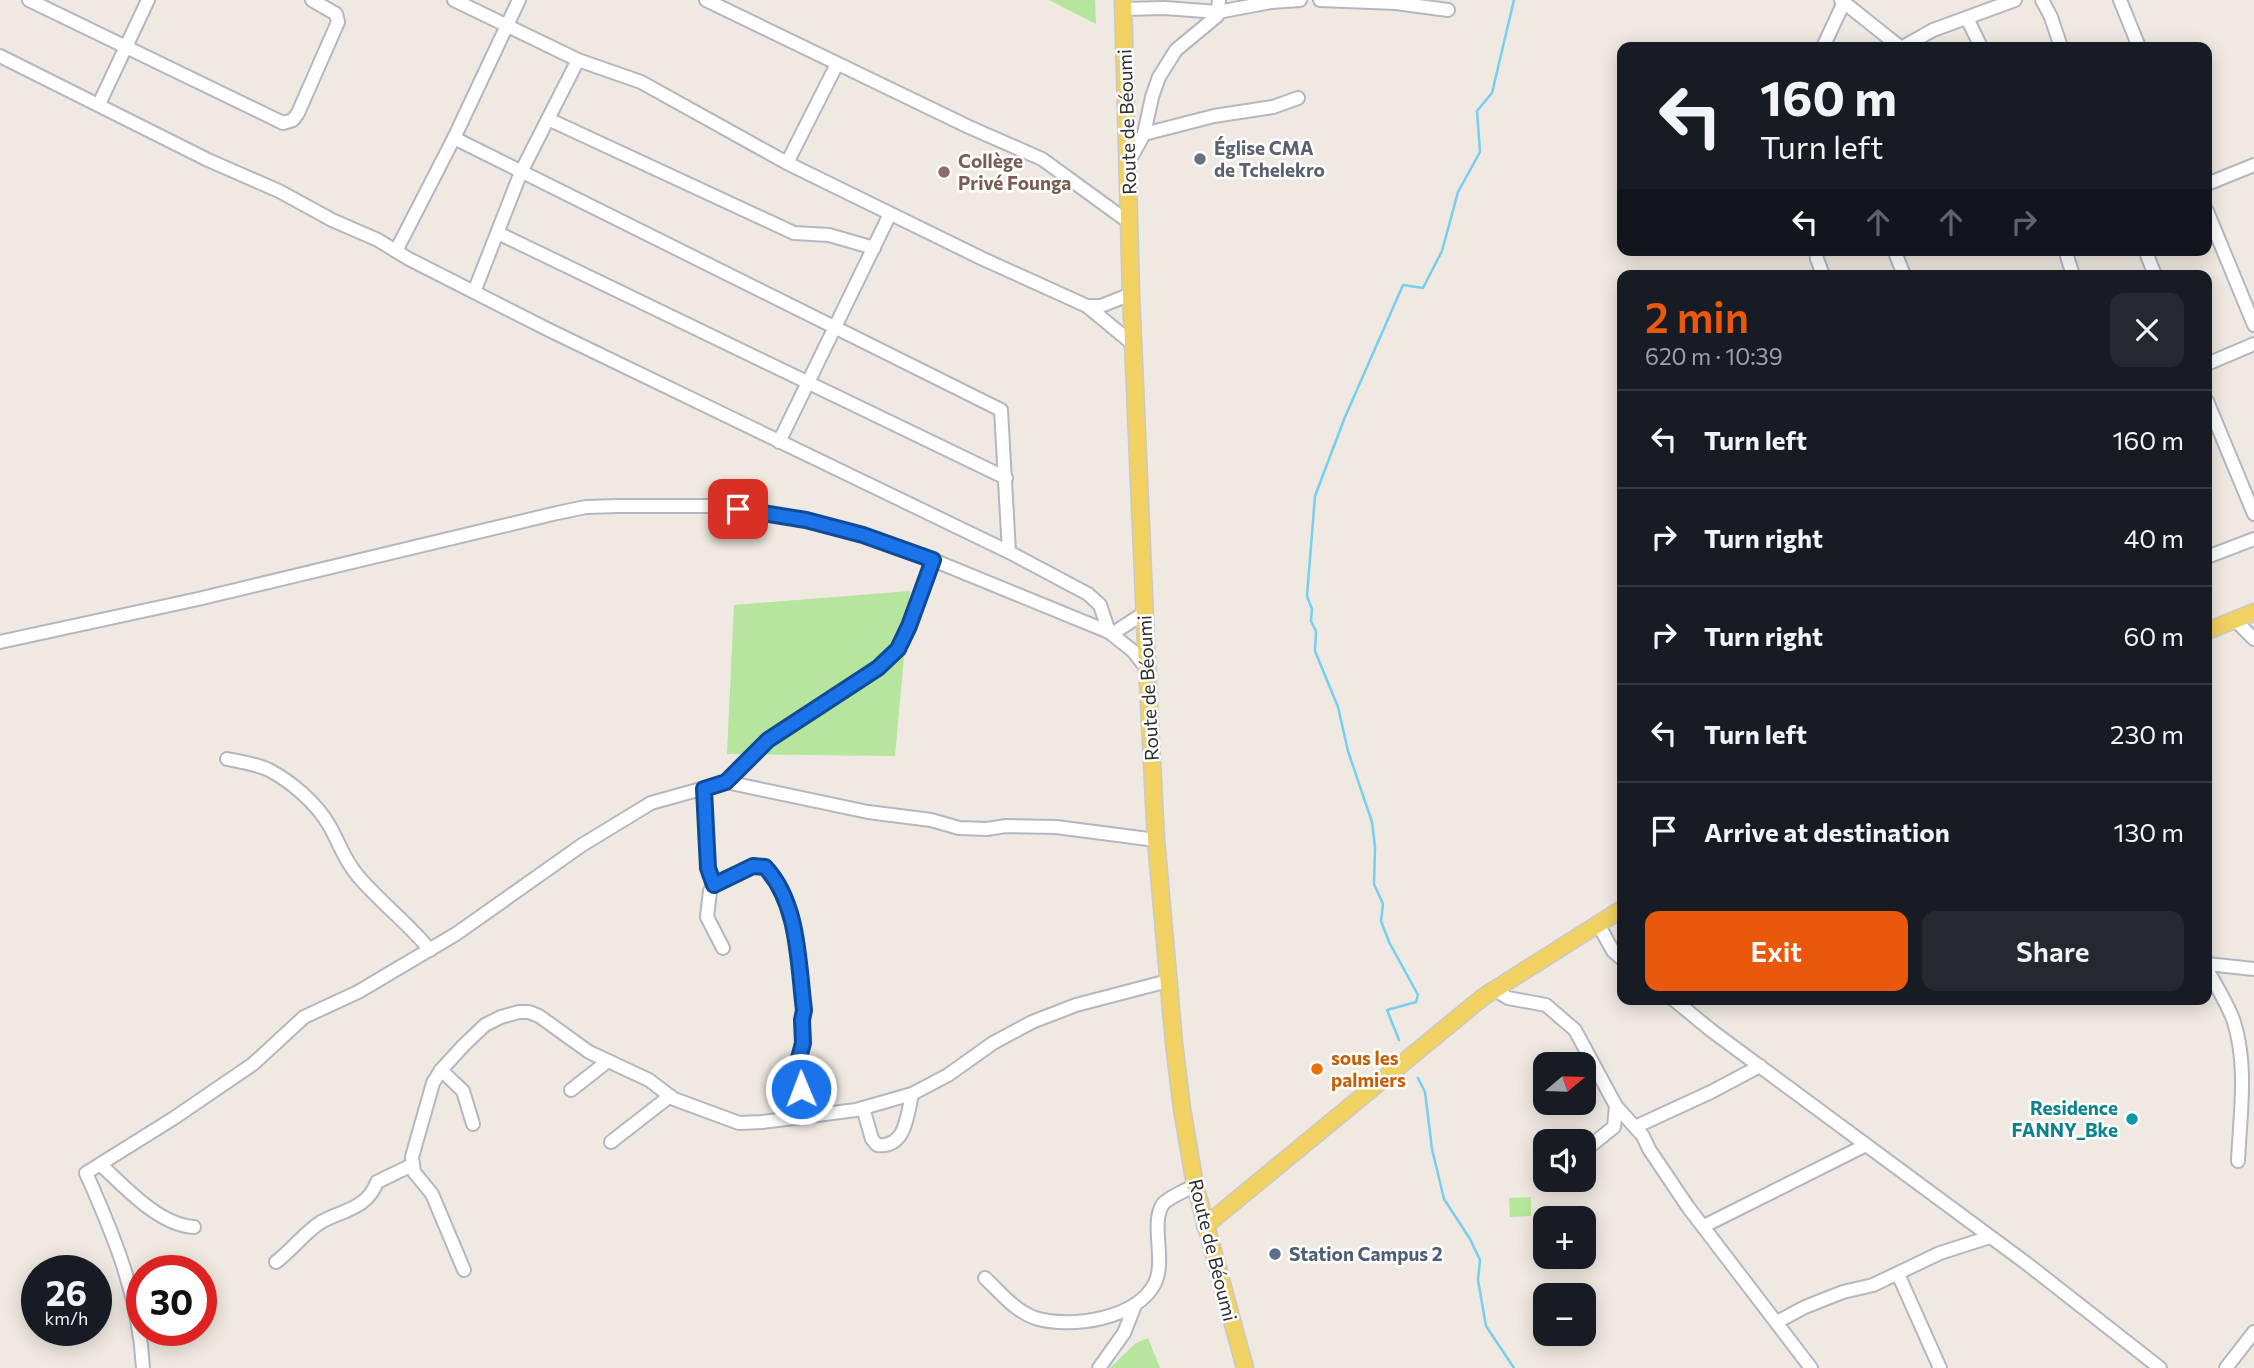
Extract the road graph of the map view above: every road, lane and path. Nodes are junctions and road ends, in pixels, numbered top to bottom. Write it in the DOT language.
graph roads {
  1 [pos="29,0"];
  2 [pos="148,0"];
  3 [pos="312,0"];
  4 [pos="454,0"];
  5 [pos="519,0"];
  6 [pos="706,0"];
  7 [pos="1300,0"];
  8 [pos="1320,0"];
  9 [pos="2015,0"];
  10 [pos="2042,0"];
  11 [pos="2120,0"];
  12 [pos="1397,1"];
  13 [pos="1843,1"];
  14 [pos="1123,5"];
  15 [pos="1218,6"];
  16 [pos="1448,9"];
  17 [pos="1966,18"];
  18 [pos="506,26"];
  19 [pos="1825,42"];
  20 [pos="1896,42"];
  21 [pos="1911,42"];
  22 [pos="1979,42"];
  23 [pos="2060,42"];
  24 [pos="2137,42"];
  25 [pos="124,46"];
  26 [pos="0,56"];
  27 [pos="578,60"];
  28 [pos="837,64"];
  29 [pos="1298,98"];
  30 [pos="99,104"];
  31 [pos="548,118"];
  32 [pos="1144,134"];
  33 [pos="454,138"];
  34 [pos="787,163"];
  35 [pos="1128,163"];
  36 [pos="2254,165"];
  37 [pos="521,172"];
  38 [pos="2212,182"];
  39 [pos="890,215"];
  40 [pos="1130,223"];
  41 [pos="2212,223"];
  42 [pos="498,233"];
  43 [pos="874,248"];
  44 [pos="396,251"];
  45 [pos="474,292"];
  46 [pos="1131,294"];
  47 [pos="1087,306"];
  48 [pos="2254,325"];
  49 [pos="834,328"];
  50 [pos="1133,344"];
  51 [pos="2254,344"];
  52 [pos="2212,362"];
  53 [pos="808,384"];
  54 [pos="2212,413"];
  55 [pos="779,442"];
  56 [pos="1006,478"];
  57 [pos="2254,514"];
  58 [pos="2254,539"];
  59 [pos="1009,552"];
  60 [pos="2212,555"];
  61 [pos="933,560"];
  62 [pos="2254,612"];
  63 [pos="1144,613"];
  64 [pos="2235,620"];
  65 [pos="2212,629"];
  66 [pos="1111,633"];
  67 [pos="2254,639"];
  68 [pos="0,642"];
  69 [pos="1147,669"];
  70 [pos="227,759"];
  71 [pos="726,782"];
  72 [pos="704,789"];
  73 [pos="1156,840"];
  74 [pos="714,885"];
  75 [pos="1617,912"];
  76 [pos="1598,924"];
  77 [pos="723,948"];
  78 [pos="430,950"];
  79 [pos="1617,955"];
  80 [pos="2212,965"];
  81 [pos="2254,969"];
  82 [pos="2212,979"];
  83 [pos="1168,981"];
  84 [pos="1495,990"];
  85 [pos="1681,1005"];
  86 [pos="608,1061"];
  87 [pos="1760,1066"];
  88 [pos="441,1070"];
  89 [pos="571,1090"];
  90 [pos="912,1094"];
  91 [pos="670,1096"];
  92 [pos="1616,1106"];
  93 [pos="863,1108"];
  94 [pos="804,1116"];
  95 [pos="473,1124"];
  96 [pos="1635,1127"];
  97 [pos="1596,1141"];
  98 [pos="611,1142"];
  99 [pos="1866,1145"];
  100 [pos="2238,1161"];
  101 [pos="101,1165"];
  102 [pos="412,1165"];
  103 [pos="1195,1185"];
  104 [pos="1205,1226"];
  105 [pos="1704,1226"];
  106 [pos="194,1227"];
  107 [pos="1990,1237"];
  108 [pos="276,1262"];
  109 [pos="464,1270"];
  110 [pos="1898,1274"];
  111 [pos="985,1278"];
  112 [pos="1135,1306"];
  113 [pos="1777,1322"];
  114 [pos="2254,1332"];
  115 [pos="143,1368"];
  116 [pos="1099,1368"];
  117 [pos="1245,1368"];
  118 [pos="1811,1368"];
  119 [pos="1940,1368"];
  120 [pos="2160,1368"];
  121 [pos="2226,1368"];
  1 -- 25 [label="street"];
  2 -- 25 [label="street"];
  3 -- 25 [label="street"];
  4 -- 18 [label="street"];
  5 -- 18 [label="street"];
  6 -- 28 [label="street"];
  7 -- 15 [label="street"];
  8 -- 12 [label="street"];
  9 -- 17 [label="street"];
  10 -- 23 [label="street"];
  11 -- 24 [label="street"];
  12 -- 16 [label="street"];
  13 -- 19 [label="street"];
  13 -- 20 [label="street"];
  14 -- 15 [label="street"];
  14 -- 35 [label="main road, Route de Béoumi"];
  15 -- 32 [label="street"];
  17 -- 21 [label="street"];
  17 -- 22 [label="street"];
  18 -- 27 [label="street"];
  18 -- 33 [label="street"];
  25 -- 30 [label="street"];
  26 -- 30 [label="street"];
  27 -- 31 [label="street"];
  27 -- 34 [label="street"];
  28 -- 34 [label="street"];
  28 -- 40 [label="street"];
  29 -- 32 [label="street"];
  30 -- 44 [label="street"];
  31 -- 37 [label="street"];
  31 -- 43 [label="street"];
  32 -- 35 [label="street"];
  33 -- 37 [label="street"];
  33 -- 44 [label="street"];
  34 -- 39 [label="street"];
  35 -- 40 [label="main road, Route de Béoumi"];
  36 -- 38 [label="street"];
  37 -- 42 [label="street"];
  37 -- 49 [label="street"];
  39 -- 43 [label="street"];
  39 -- 47 [label="street"];
  40 -- 46 [label="main road, Route de Béoumi"];
  41 -- 48 [label="street"];
  42 -- 45 [label="street"];
  42 -- 53 [label="street"];
  43 -- 49 [label="street"];
  44 -- 45 [label="street"];
  45 -- 55 [label="street"];
  46 -- 47 [label="street"];
  46 -- 50 [label="main road, Route de Béoumi"];
  47 -- 50 [label="street"];
  49 -- 53 [label="street"];
  49 -- 56 [label="street"];
  50 -- 63 [label="main road, Route de Béoumi"];
  51 -- 52 [label="street"];
  53 -- 55 [label="street"];
  53 -- 56 [label="street"];
  54 -- 57 [label="street"];
  55 -- 59 [label="street"];
  56 -- 59 [label="street"];
  58 -- 60 [label="street"];
  59 -- 66 [label="street"];
  61 -- 66 [label="street"];
  61 -- 68 [label="street"];
  61 -- 71 [label="street"];
  62 -- 64 [label="main road"];
  63 -- 66 [label="street"];
  63 -- 69 [label="main road, Route de Béoumi"];
  64 -- 65 [label="main road"];
  64 -- 67 [label="street"];
  66 -- 69 [label="street"];
  69 -- 73 [label="main road, Route de Béoumi"];
  70 -- 78 [label="street"];
  71 -- 72 [label="street"];
  71 -- 73 [label="street"];
  72 -- 74 [label="street"];
  72 -- 78 [label="street"];
  73 -- 83 [label="main road, Route de Béoumi"];
  74 -- 77 [label="street"];
  74 -- 94 [label="street"];
  75 -- 76 [label="main road"];
  76 -- 79 [label="street"];
  76 -- 84 [label="main road"];
  78 -- 101 [label="street"];
  80 -- 81 [label="street"];
  82 -- 100 [label="street"];
  83 -- 90 [label="street"];
  83 -- 103 [label="main road, Route de Béoumi"];
  84 -- 92 [label="street"];
  84 -- 104 [label="main road"];
  85 -- 87 [label="street"];
  86 -- 88 [label="street"];
  86 -- 89 [label="street"];
  86 -- 91 [label="street"];
  87 -- 96 [label="street"];
  87 -- 99 [label="street"];
  88 -- 95 [label="street"];
  88 -- 102 [label="street"];
  90 -- 93 [label="street"];
  90 -- 93 [label="street"];
  91 -- 94 [label="street"];
  91 -- 98 [label="street"];
  92 -- 96 [label="street"];
  92 -- 97 [label="street"];
  93 -- 94 [label="street"];
  96 -- 105 [label="street"];
  99 -- 105 [label="street"];
  99 -- 107 [label="street"];
  101 -- 106 [label="street"];
  101 -- 115 [label="street"];
  102 -- 108 [label="street"];
  102 -- 109 [label="street"];
  103 -- 104 [label="main road, Route de Béoumi"];
  103 -- 112 [label="street"];
  104 -- 117 [label="main road, Route de Béoumi"];
  105 -- 113 [label="street"];
  107 -- 110 [label="street"];
  107 -- 120 [label="street"];
  110 -- 113 [label="street"];
  110 -- 119 [label="street"];
  111 -- 112 [label="street"];
  112 -- 116 [label="street"];
  113 -- 118 [label="street"];
  114 -- 121 [label="street"];
}
